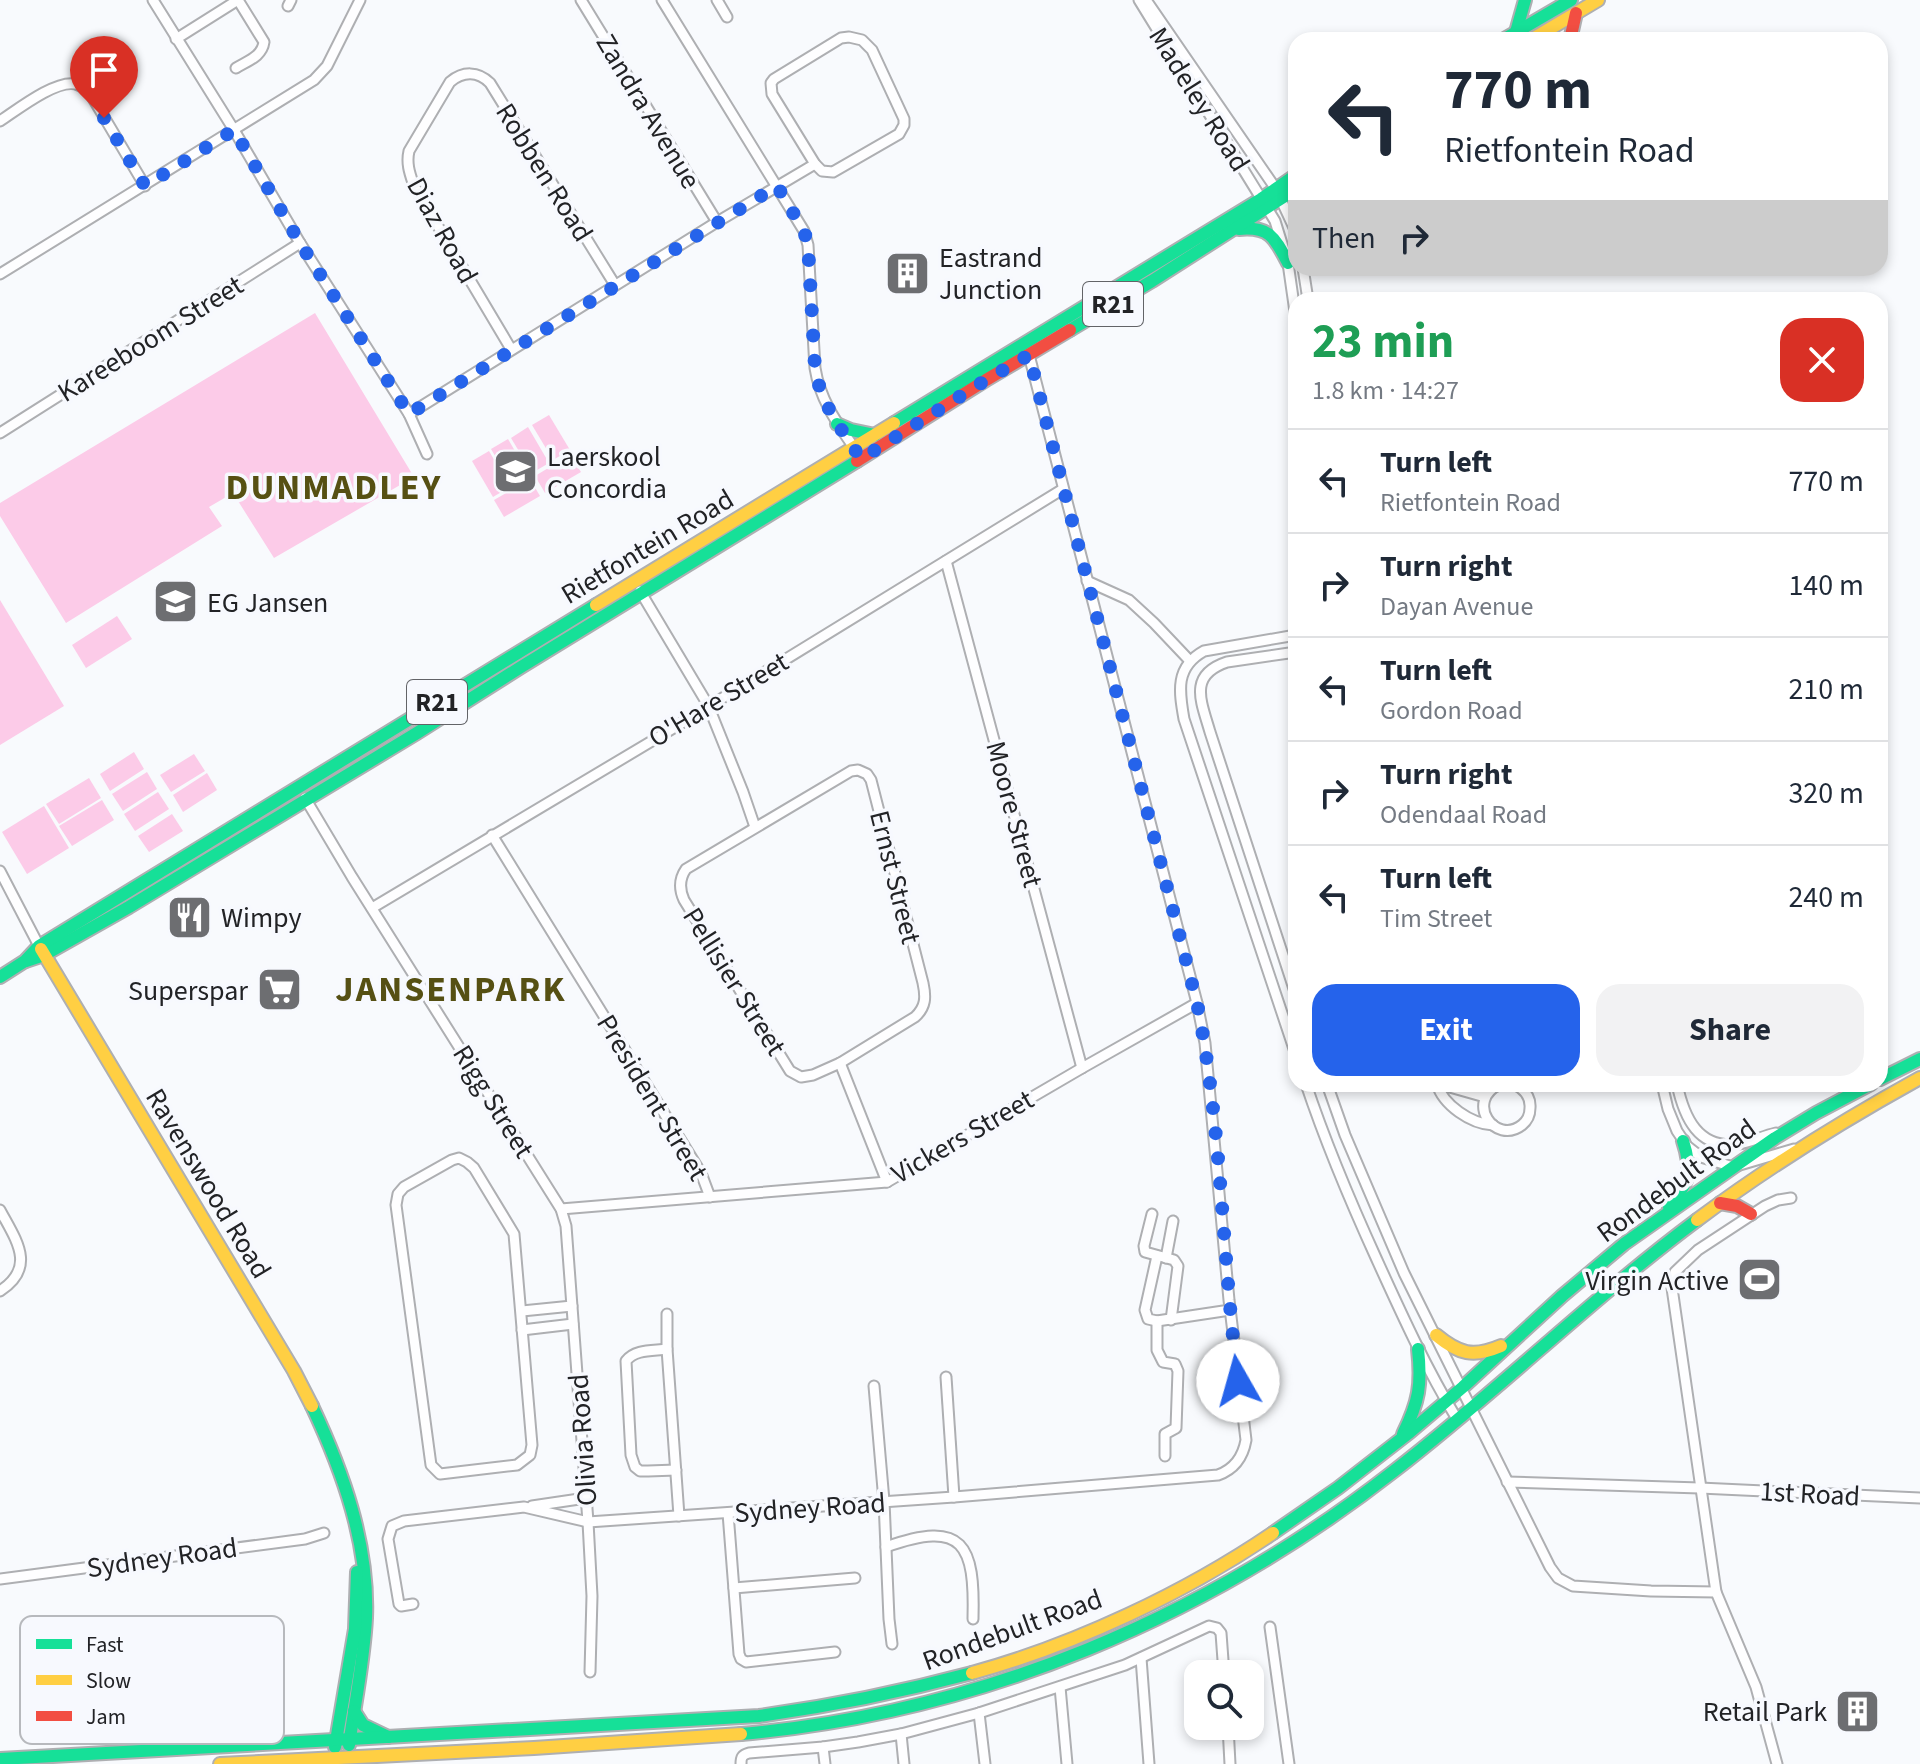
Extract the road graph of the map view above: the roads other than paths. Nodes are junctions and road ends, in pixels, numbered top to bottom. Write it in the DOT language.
graph roads {
  1 [pos="153,0"];
  2 [pos="238,0"];
  3 [pos="360,0"];
  4 [pos="581,0"];
  5 [pos="662,0"];
  6 [pos="717,0"];
  7 [pos="1139,0"];
  8 [pos="1146,0"];
  9 [pos="1525,0"];
  10 [pos="1571,0"];
  11 [pos="1598,0"];
  12 [pos="1576,13"];
  13 [pos="727,17"];
  14 [pos="1516,32"];
  15 [pos="1544,32"];
  16 [pos="1572,32"];
  17 [pos="176,39"];
  18 [pos="236,68"];
  19 [pos="465,74"];
  20 [pos="0,121"];
  21 [pos="234,130"];
  22 [pos="815,164"];
  23 [pos="1288,184"];
  24 [pos="145,186"];
  25 [pos="777,186"];
  26 [pos="1288,191"];
  27 [pos="1279,194"];
  28 [pos="1264,204"];
  29 [pos="1288,214"];
  30 [pos="717,222"];
  31 [pos="1235,229"];
  32 [pos="300,243"];
  33 [pos="1288,263"];
  34 [pos="0,274"];
  35 [pos="615,285"];
  36 [pos="511,349"];
  37 [pos="1029,355"];
  38 [pos="409,414"];
  39 [pos="837,424"];
  40 [pos="0,433"];
  41 [pos="875,435"];
  42 [pos="857,453"];
  43 [pos="427,454"];
  44 [pos="1063,489"];
  45 [pos="688,549"];
  46 [pos="695,561"];
  47 [pos="946,561"];
  48 [pos="634,581"];
  49 [pos="1087,581"];
  50 [pos="642,594"];
  51 [pos="1288,636"];
  52 [pos="1288,653"];
  53 [pos="1190,661"];
  54 [pos="708,705"];
  55 [pos="409,720"];
  56 [pos="417,733"];
  57 [pos="299,788"];
  58 [pos="306,800"];
  59 [pos="755,827"];
  60 [pos="492,835"];
  61 [pos="0,871"];
  62 [pos="372,908"];
  63 [pos="42,950"];
  64 [pos="1288,971"];
  65 [pos="0,977"];
  66 [pos="1197,1003"];
  67 [pos="1288,1031"];
  68 [pos="1920,1059"];
  69 [pos="840,1063"];
  70 [pos="1082,1068"];
  71 [pos="1888,1075"];
  72 [pos="1920,1078"];
  73 [pos="1309,1092"];
  74 [pos="1330,1092"];
  75 [pos="1439,1092"];
  76 [pos="1467,1092"];
  77 [pos="1488,1092"];
  78 [pos="1525,1092"];
  79 [pos="1664,1092"];
  80 [pos="1679,1092"];
  81 [pos="1856,1092"];
  82 [pos="1485,1097"];
  83 [pos="1493,1125"];
  84 [pos="1784,1132"];
  85 [pos="1683,1141"];
  86 [pos="1798,1148"];
  87 [pos="1733,1167"];
  88 [pos="887,1182"];
  89 [pos="710,1197"];
  90 [pos="1791,1198"];
  91 [pos="1720,1203"];
  92 [pos="561,1209"];
  93 [pos="0,1210"];
  94 [pos="1152,1214"];
  95 [pos="1751,1214"];
  96 [pos="1173,1221"];
  97 [pos="1656,1221"];
  98 [pos="1162,1257"];
  99 [pos="0,1291"];
  100 [pos="572,1306"];
  101 [pos="1230,1310"];
  102 [pos="522,1311"];
  103 [pos="667,1314"];
  104 [pos="1171,1320"];
  105 [pos="1157,1321"];
  106 [pos="573,1324"];
  107 [pos="522,1330"];
  108 [pos="1436,1335"];
  109 [pos="1512,1340"];
  110 [pos="667,1349"];
  111 [pos="1418,1349"];
  112 [pos="946,1377"];
  113 [pos="874,1386"];
  114 [pos="1462,1388"];
  115 [pos="1446,1401"];
  116 [pos="1472,1407"];
  117 [pos="1457,1419"];
  118 [pos="1400,1440"];
  119 [pos="1165,1456"];
  120 [pos="676,1470"];
  121 [pos="1507,1482"];
  122 [pos="1700,1488"];
  123 [pos="954,1497"];
  124 [pos="586,1498"];
  125 [pos="1920,1498"];
  126 [pos="884,1501"];
  127 [pos="524,1507"];
  128 [pos="728,1513"];
  129 [pos="679,1516"];
  130 [pos="588,1522"];
  131 [pos="357,1529"];
  132 [pos="324,1533"];
  133 [pos="886,1547"];
  134 [pos="855,1578"];
  135 [pos="0,1579"];
  136 [pos="734,1588"];
  137 [pos="1716,1592"];
  138 [pos="413,1604"];
  139 [pos="973,1619"];
  140 [pos="1270,1627"];
  141 [pos="892,1644"];
  142 [pos="835,1652"];
  143 [pos="1141,1658"];
  144 [pos="1223,1660"];
  145 [pos="590,1672"];
  146 [pos="1060,1687"];
  147 [pos="353,1708"];
  148 [pos="979,1713"];
  149 [pos="901,1734"];
  150 [pos="394,1738"];
  151 [pos="1229,1740"];
  152 [pos="350,1741"];
  153 [pos="335,1742"];
  154 [pos="823,1747"];
  155 [pos="0,1759"];
  156 [pos="340,1761"];
  157 [pos="304,1762"];
  158 [pos="220,1764"];
  159 [pos="741,1764"];
  160 [pos="825,1764"];
  161 [pos="904,1764"];
  162 [pos="985,1764"];
  163 [pos="1067,1764"];
  164 [pos="1149,1764"];
  165 [pos="1230,1764"];
  166 [pos="1289,1764"];
  167 [pos="1777,1764"];
  1 -- 17 [label="street"];
  2 -- 17 [label="street"];
  2 -- 18 [label="street"];
  3 -- 21 [label="street"];
  4 -- 30 [label="street, Zandra Avenue"];
  5 -- 25 [label="street"];
  6 -- 13 [label="street"];
  7 -- 28 [label="street, Madeley Road"];
  8 -- 27 [label="street, Madeley Road"];
  9 -- 14 [label="main road"];
  10 -- 14 [label="main road"];
  11 -- 12 [label="main road"];
  12 -- 15 [label="main road"];
  12 -- 16 [label="main road"];
  17 -- 21 [label="street"];
  19 -- 35 [label="street, Robben Road"];
  19 -- 36 [label="street, Diaz Road"];
  20 -- 24 [label="street"];
  21 -- 24 [label="street"];
  21 -- 32 [label="street"];
  22 -- 22 [label="street"];
  22 -- 25 [label="street"];
  23 -- 27 [label="main road, Rietfontein Road / R21"];
  24 -- 34 [label="street"];
  25 -- 30 [label="street"];
  25 -- 39 [label="street"];
  26 -- 27 [label="main road, Rietfontein Road / R21"];
  27 -- 28 [label="main road, Rietfontein Road / R21"];
  27 -- 29 [label="street, Madeley Road"];
  28 -- 31 [label="main road, Rietfontein Road / R21"];
  28 -- 33 [label="street, Madeley Road"];
  28 -- 41 [label="main road, Rietfontein Road / R21"];
  30 -- 35 [label="street"];
  31 -- 33 [label="main road"];
  31 -- 37 [label="main road, Rietfontein Road / R21"];
  32 -- 38 [label="street"];
  32 -- 40 [label="street, Kareeboom Street"];
  35 -- 36 [label="street"];
  36 -- 38 [label="street"];
  37 -- 42 [label="main road, Rietfontein Road / R21"];
  37 -- 44 [label="street"];
  38 -- 43 [label="street"];
  39 -- 41 [label="main road"];
  39 -- 42 [label="street"];
  41 -- 42 [label="main road, Rietfontein Road / R21"];
  42 -- 45 [label="main road, Rietfontein Road / R21"];
  42 -- 46 [label="main road, Rietfontein Road / R21"];
  44 -- 47 [label="street, O'Hare Street"];
  44 -- 49 [label="street"];
  45 -- 46 [label="main road"];
  45 -- 48 [label="main road, Rietfontein Road / R21"];
  46 -- 50 [label="main road, Rietfontein Road / R21"];
  47 -- 54 [label="street, O'Hare Street"];
  47 -- 70 [label="street, Moore Street"];
  48 -- 50 [label="street"];
  48 -- 55 [label="main road, Rietfontein Road / R21"];
  49 -- 53 [label="street"];
  49 -- 66 [label="street"];
  50 -- 54 [label="street"];
  50 -- 56 [label="main road, Rietfontein Road / R21"];
  51 -- 53 [label="street"];
  52 -- 64 [label="street"];
  53 -- 67 [label="street"];
  54 -- 59 [label="street"];
  54 -- 60 [label="street, O'Hare Street"];
  55 -- 56 [label="main road"];
  55 -- 57 [label="main road, Rietfontein Road / R21"];
  56 -- 58 [label="main road, Rietfontein Road / R21"];
  57 -- 58 [label="street, Rigg Street"];
  57 -- 63 [label="main road, Rietfontein Road / R21"];
  58 -- 62 [label="street, Rigg Street"];
  58 -- 63 [label="main road, Rietfontein Road / R21"];
  59 -- 69 [label="street, Pellisier Street"];
  59 -- 69 [label="street, Ernst Street"];
  60 -- 62 [label="street, O'Hare Street"];
  60 -- 89 [label="street, President Street"];
  61 -- 63 [label="street, Ravenswood Road"];
  62 -- 92 [label="street, Rigg Street"];
  63 -- 65 [label="main road, Rietfontein Road / R21"];
  63 -- 131 [label="main road, Ravenswood Road"];
  66 -- 70 [label="street, Vickers Street"];
  66 -- 101 [label="street"];
  68 -- 71 [label="main road"];
  69 -- 88 [label="street"];
  70 -- 88 [label="street, Vickers Street"];
  72 -- 86 [label="main road, Rondebult Road"];
  73 -- 111 [label="street"];
  74 -- 108 [label="street"];
  75 -- 83 [label="street"];
  76 -- 82 [label="street"];
  77 -- 82 [label="street"];
  78 -- 83 [label="street"];
  79 -- 85 [label="street"];
  80 -- 84 [label="street"];
  81 -- 84 [label="main road, Rondebult Road"];
  82 -- 83 [label="street"];
  84 -- 87 [label="main road, Rondebult Road"];
  85 -- 87 [label="street"];
  85 -- 97 [label="main road"];
  86 -- 87 [label="street"];
  86 -- 91 [label="main road, Rondebult Road"];
  87 -- 97 [label="main road, Rondebult Road"];
  88 -- 89 [label="street, Vickers Street"];
  89 -- 92 [label="street, Vickers Street"];
  90 -- 95 [label="street"];
  91 -- 95 [label="main road"];
  91 -- 116 [label="main road, Rondebult Road"];
  92 -- 100 [label="street, Olivia Road"];
  93 -- 99 [label="street"];
  94 -- 98 [label="street"];
  95 -- 122 [label="street"];
  96 -- 98 [label="street"];
  97 -- 109 [label="main road, Rondebult Road"];
  98 -- 104 [label="street"];
  98 -- 105 [label="street"];
  100 -- 102 [label="street"];
  100 -- 106 [label="street, Olivia Road"];
  101 -- 104 [label="street"];
  101 -- 123 [label="street, Sydney Road"];
  102 -- 107 [label="street"];
  102 -- 107 [label="street"];
  103 -- 110 [label="street"];
  104 -- 105 [label="street"];
  105 -- 119 [label="street"];
  106 -- 107 [label="street"];
  106 -- 124 [label="street, Olivia Road"];
  108 -- 109 [label="main road"];
  108 -- 114 [label="street"];
  109 -- 114 [label="main road, Rondebult Road"];
  110 -- 120 [label="street"];
  110 -- 120 [label="street"];
  111 -- 115 [label="street"];
  111 -- 118 [label="main road"];
  112 -- 123 [label="street"];
  113 -- 126 [label="street"];
  114 -- 115 [label="main road, Rondebult Road"];
  114 -- 116 [label="street"];
  115 -- 117 [label="street"];
  115 -- 118 [label="main road, Rondebult Road"];
  116 -- 117 [label="main road, Rondebult Road"];
  116 -- 121 [label="street"];
  117 -- 156 [label="main road, Rondebult Road"];
  118 -- 150 [label="main road, Rondebult Road"];
  120 -- 129 [label="street"];
  121 -- 122 [label="street, 1st Road"];
  121 -- 137 [label="street"];
  122 -- 125 [label="street, 1st Road"];
  122 -- 137 [label="street"];
  123 -- 126 [label="street, Sydney Road"];
  124 -- 127 [label="street"];
  124 -- 130 [label="street, Olivia Road"];
  126 -- 128 [label="street, Sydney Road"];
  126 -- 133 [label="street"];
  127 -- 130 [label="street, Sydney Road"];
  127 -- 138 [label="street, Sydney Road"];
  128 -- 129 [label="street, Sydney Road"];
  128 -- 136 [label="street"];
  129 -- 130 [label="street, Sydney Road"];
  130 -- 145 [label="street, Olivia Road"];
  131 -- 147 [label="main road, Ravenswood Road"];
  131 -- 153 [label="main road, Ravenswood Road"];
  132 -- 135 [label="street, Sydney Road"];
  133 -- 139 [label="street"];
  133 -- 141 [label="street"];
  134 -- 136 [label="street"];
  136 -- 142 [label="street"];
  137 -- 167 [label="street"];
  140 -- 166 [label="street"];
  143 -- 144 [label="street"];
  143 -- 146 [label="street"];
  143 -- 164 [label="street"];
  146 -- 148 [label="street"];
  146 -- 163 [label="street"];
  147 -- 150 [label="main road"];
  147 -- 152 [label="main road, Ravenswood Road"];
  148 -- 149 [label="street"];
  148 -- 162 [label="street"];
  149 -- 154 [label="street"];
  149 -- 161 [label="street"];
  150 -- 152 [label="main road, Rondebult Road"];
  151 -- 165 [label="street"];
  152 -- 153 [label="main road, Rondebult Road"];
  152 -- 156 [label="main road, Ravenswood Road"];
  153 -- 155 [label="main road, Rondebult Road"];
  153 -- 156 [label="main road, Ravenswood Road"];
  154 -- 159 [label="street"];
  154 -- 160 [label="street"];
  156 -- 157 [label="main road, Rondebult Road"];
  157 -- 158 [label="main road, Rondebult Road"];
}
